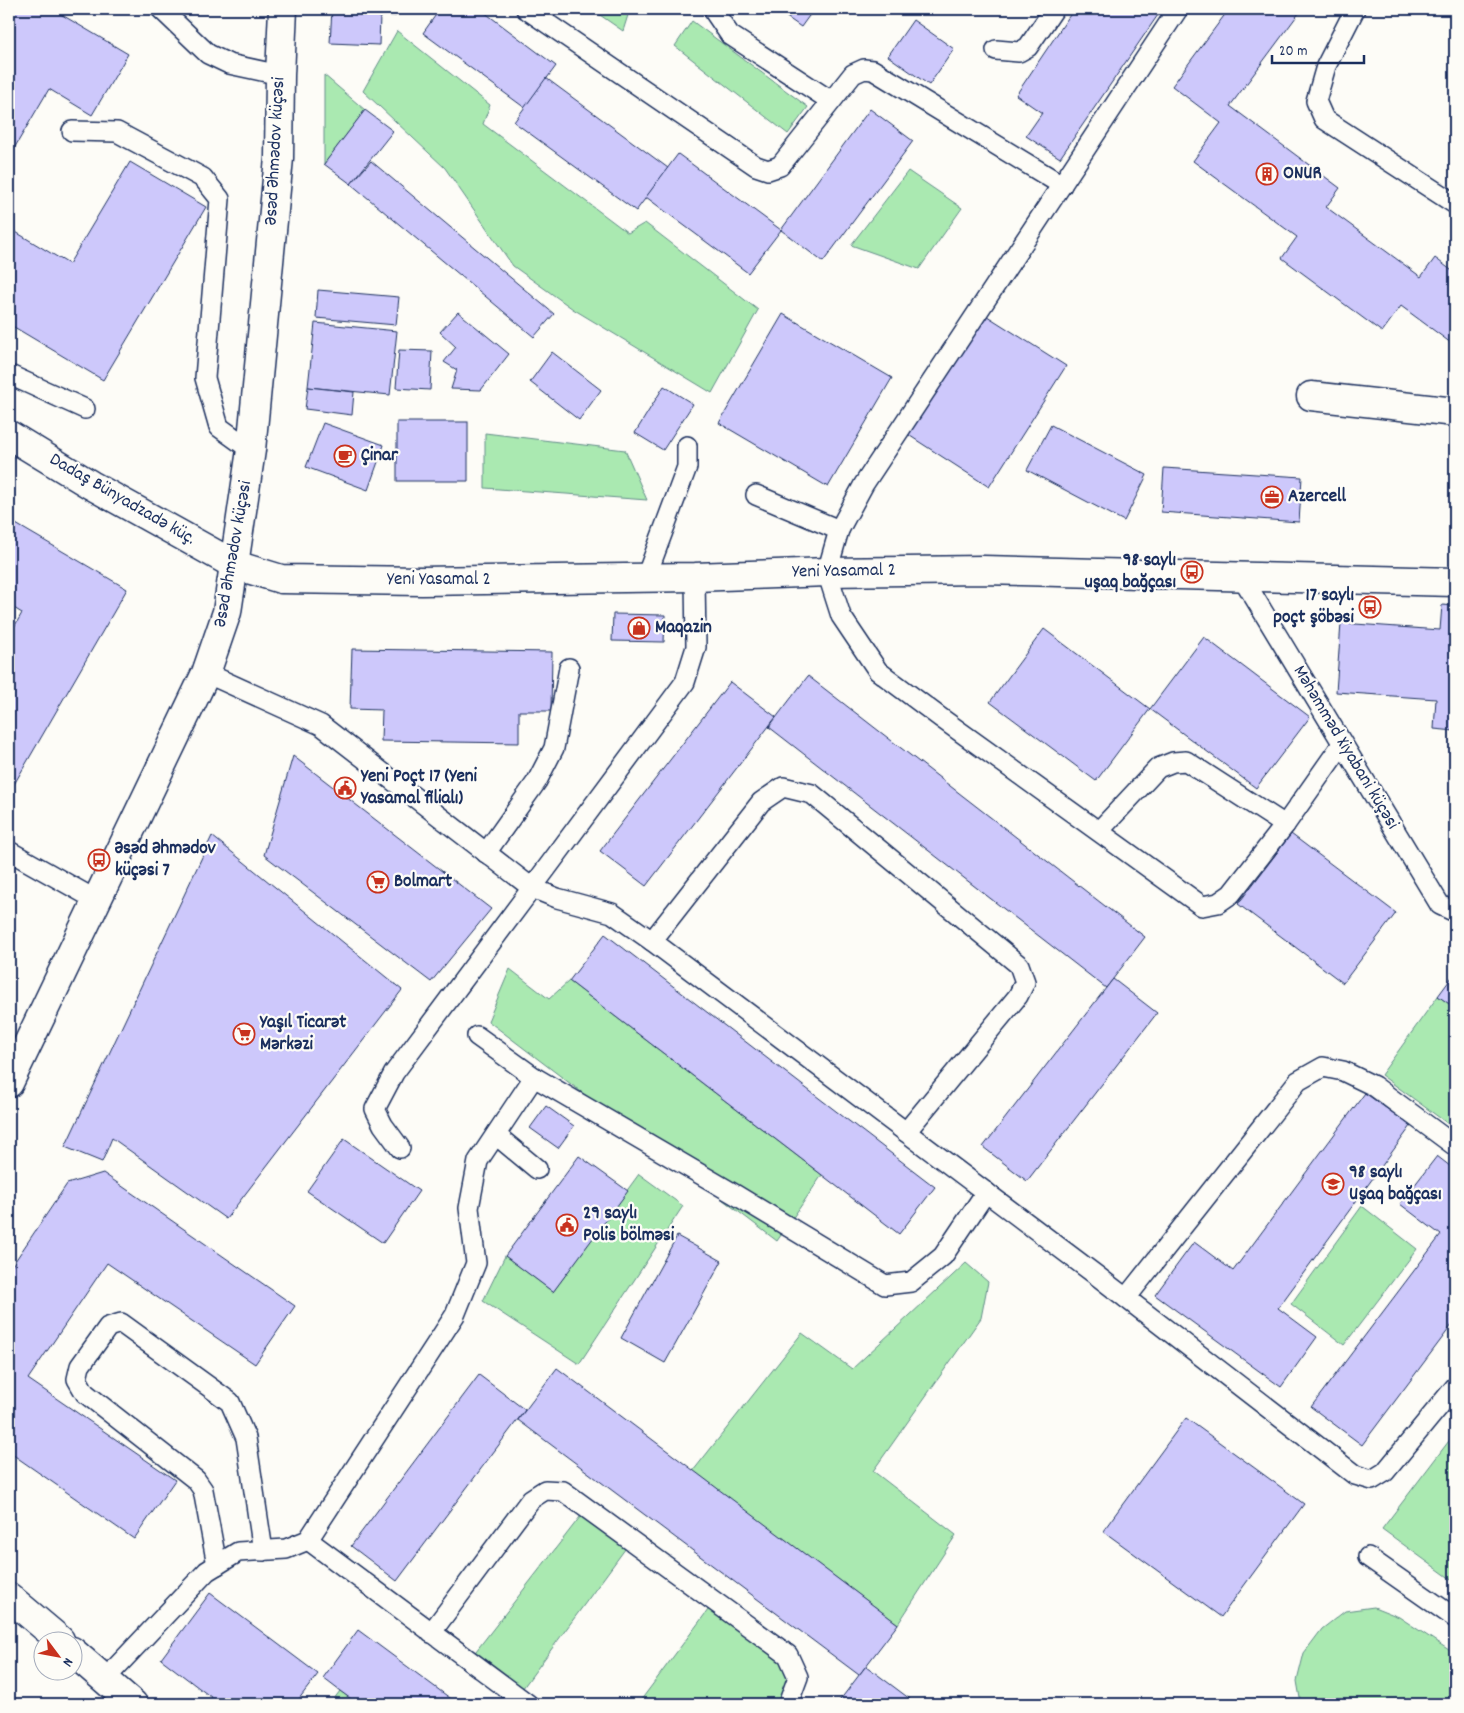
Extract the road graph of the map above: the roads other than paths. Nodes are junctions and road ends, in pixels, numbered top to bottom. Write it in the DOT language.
graph roads {
  1 [pos="161,9"];
  2 [pos="283,9"];
  3 [pos="526,9"];
  4 [pos="715,9"];
  5 [pos="1054,9"];
  6 [pos="1178,9"];
  7 [pos="1355,9"];
  8 [pos="996,50"];
  9 [pos="280,75"];
  10 [pos="831,101"];
  11 [pos="72,131"];
  12 [pos="1062,186"];
  13 [pos="1455,204"];
  14 [pos="10,377"];
  15 [pos="1311,396"];
  16 [pos="84,409"];
  17 [pos="1455,412"];
  18 [pos="9,435"];
  19 [pos="687,446"];
  20 [pos="251,450"];
  21 [pos="756,495"];
  22 [pos="839,530"];
  23 [pos="235,565"];
  24 [pos="827,572"];
  25 [pos="695,576"];
  26 [pos="646,577"];
  27 [pos="1242,577"];
  28 [pos="1455,582"];
  29 [pos="569,668"];
  30 [pos="206,673"];
  31 [pos="1342,744"];
  32 [pos="1285,825"];
  33 [pos="1099,831"];
  34 [pos="9,851"];
  35 [pos="486,852"];
  36 [pos="532,888"];
  37 [pos="96,900"];
  38 [pos="1455,912"];
  39 [pos="652,941"];
  40 [pos="477,1036"];
  41 [pos="534,1077"];
  42 [pos="9,1083"];
  43 [pos="906,1132"];
  44 [pos="496,1135"];
  45 [pos="1455,1146"];
  46 [pos="400,1148"];
  47 [pos="537,1169"];
  48 [pos="986,1192"];
  49 [pos="1126,1298"];
  50 [pos="1455,1387"];
  51 [pos="308,1540"];
  52 [pos="263,1551"];
  53 [pos="1368,1556"];
  54 [pos="217,1565"];
  55 [pos="9,1596"];
  56 [pos="1455,1618"];
  57 [pos="48,1630"];
  58 [pos="431,1633"];
  59 [pos="82,1659"];
  60 [pos="104,1678"];
  61 [pos="133,1704"];
  62 [pos="528,1704"];
  63 [pos="788,1704"];
  1 -- 9 [label="lane"];
  2 -- 9 [label="street, Əsəd Əhmədov küçəsi"];
  3 -- 10 [label="lane"];
  4 -- 10 [label="lane"];
  5 -- 8 [label="lane"];
  6 -- 12 [label="lane"];
  7 -- 13 [label="lane"];
  9 -- 20 [label="street, Əsəd Əhmədov küçəsi"];
  10 -- 12 [label="lane"];
  11 -- 20 [label="lane"];
  12 -- 22 [label="lane"];
  14 -- 16 [label="lane"];
  15 -- 17 [label="street"];
  18 -- 23 [label="street, Dadaş Bünyadzadə küç."];
  19 -- 26 [label="lane"];
  20 -- 23 [label="street, Əsəd Əhmədov küçəsi"];
  21 -- 22 [label="lane"];
  22 -- 24 [label="lane"];
  23 -- 26 [label="street, Yeni Yasamal 2"];
  23 -- 30 [label="street, Əsəd Əhmədov küçəsi"];
  24 -- 25 [label="street, Yeni Yasamal 2"];
  24 -- 27 [label="street, Yeni Yasamal 2"];
  24 -- 33 [label="lane"];
  25 -- 26 [label="street, Yeni Yasamal 2"];
  25 -- 36 [label="lane"];
  27 -- 28 [label="street, Yeni Yasamal 2"];
  27 -- 31 [label="lane, Məhəmməd Xiyabani küçəsi"];
  29 -- 35 [label="lane"];
  30 -- 35 [label="lane"];
  30 -- 37 [label="street, Əsəd Əhmədov küçəsi"];
  31 -- 32 [label="lane"];
  31 -- 38 [label="lane, Məhəmməd Xiyabani küçəsi"];
  32 -- 33 [label="lane"];
  32 -- 33 [label="lane"];
  34 -- 37 [label="lane"];
  35 -- 36 [label="lane"];
  36 -- 39 [label="lane"];
  36 -- 46 [label="lane"];
  37 -- 42 [label="street, Əsəd Əhmədov küçəsi"];
  39 -- 43 [label="lane"];
  39 -- 43 [label="lane"];
  40 -- 41 [label="lane"];
  41 -- 44 [label="lane"];
  41 -- 48 [label="lane"];
  43 -- 48 [label="lane"];
  44 -- 47 [label="lane"];
  44 -- 51 [label="lane"];
  45 -- 49 [label="lane"];
  48 -- 49 [label="lane"];
  49 -- 50 [label="lane"];
  51 -- 52 [label="lane"];
  51 -- 58 [label="lane"];
  52 -- 54 [label="lane"];
  52 -- 54 [label="lane"];
  53 -- 56 [label="lane"];
  54 -- 60 [label="lane"];
  55 -- 57 [label="street"];
  58 -- 62 [label="lane"];
  58 -- 63 [label="lane"];
  59 -- 60 [label="street"];
  60 -- 61 [label="street"];
}
